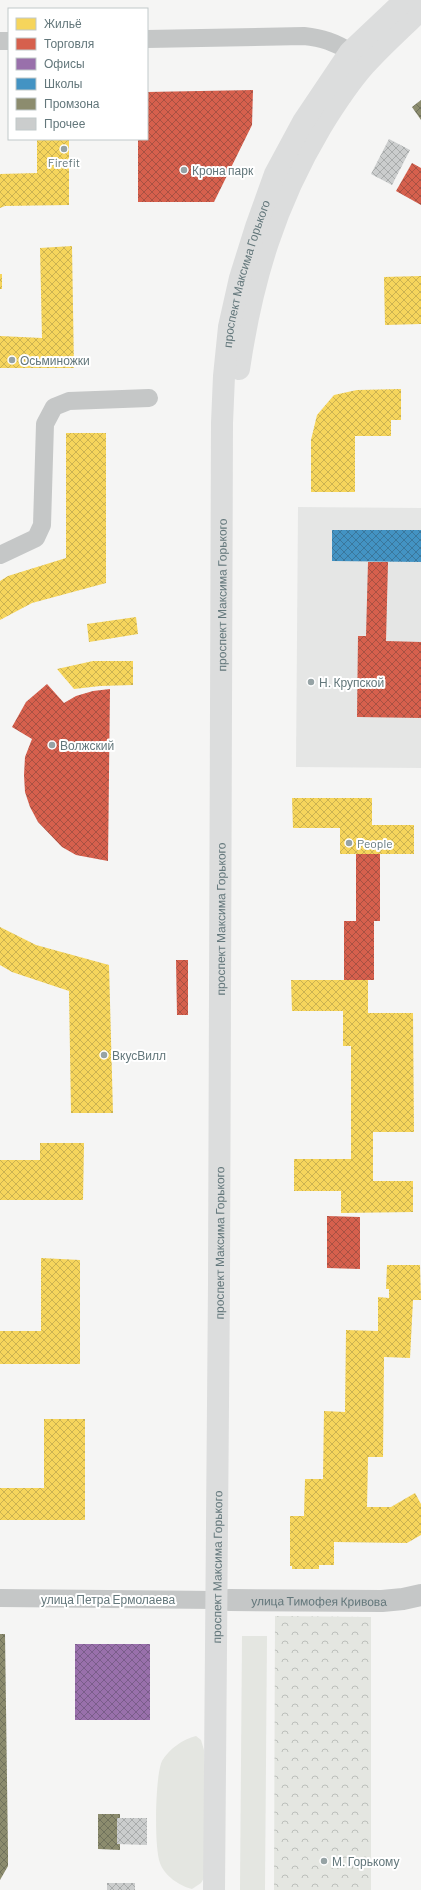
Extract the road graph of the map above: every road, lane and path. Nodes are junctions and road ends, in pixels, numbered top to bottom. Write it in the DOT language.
graph roads {
  1 [pos="405,0"];
  2 [pos="421,10"];
  3 [pos="387,29"];
  4 [pos="148,39"];
  5 [pos="357,59"];
  6 [pos="149,398"];
  7 [pos="0,555"];
  8 [pos="421,1595"];
  9 [pos="0,1598"];
  10 [pos="223,1600"];
  11 [pos="214,1890"];
  12 [pos="227,1890"];
  1 -- 3 [label="main road, проспект Максима Горького"];
  2 -- 3 [label="main road"];
  3 -- 5 [label="main road, проспект Максима Горького"];
  4 -- 5 [label="street"];
  5 -- 10 [label="main road, проспект Максима Горького"];
  6 -- 7 [label="street"];
  8 -- 10 [label="street, улица Тимофея Кривова"];
  9 -- 10 [label="street, улица Петра Ермолаева"];
  10 -- 11 [label="main road, проспект Максима Горького"];
  10 -- 12 [label="main road, проспект Максима Горького"];
}
